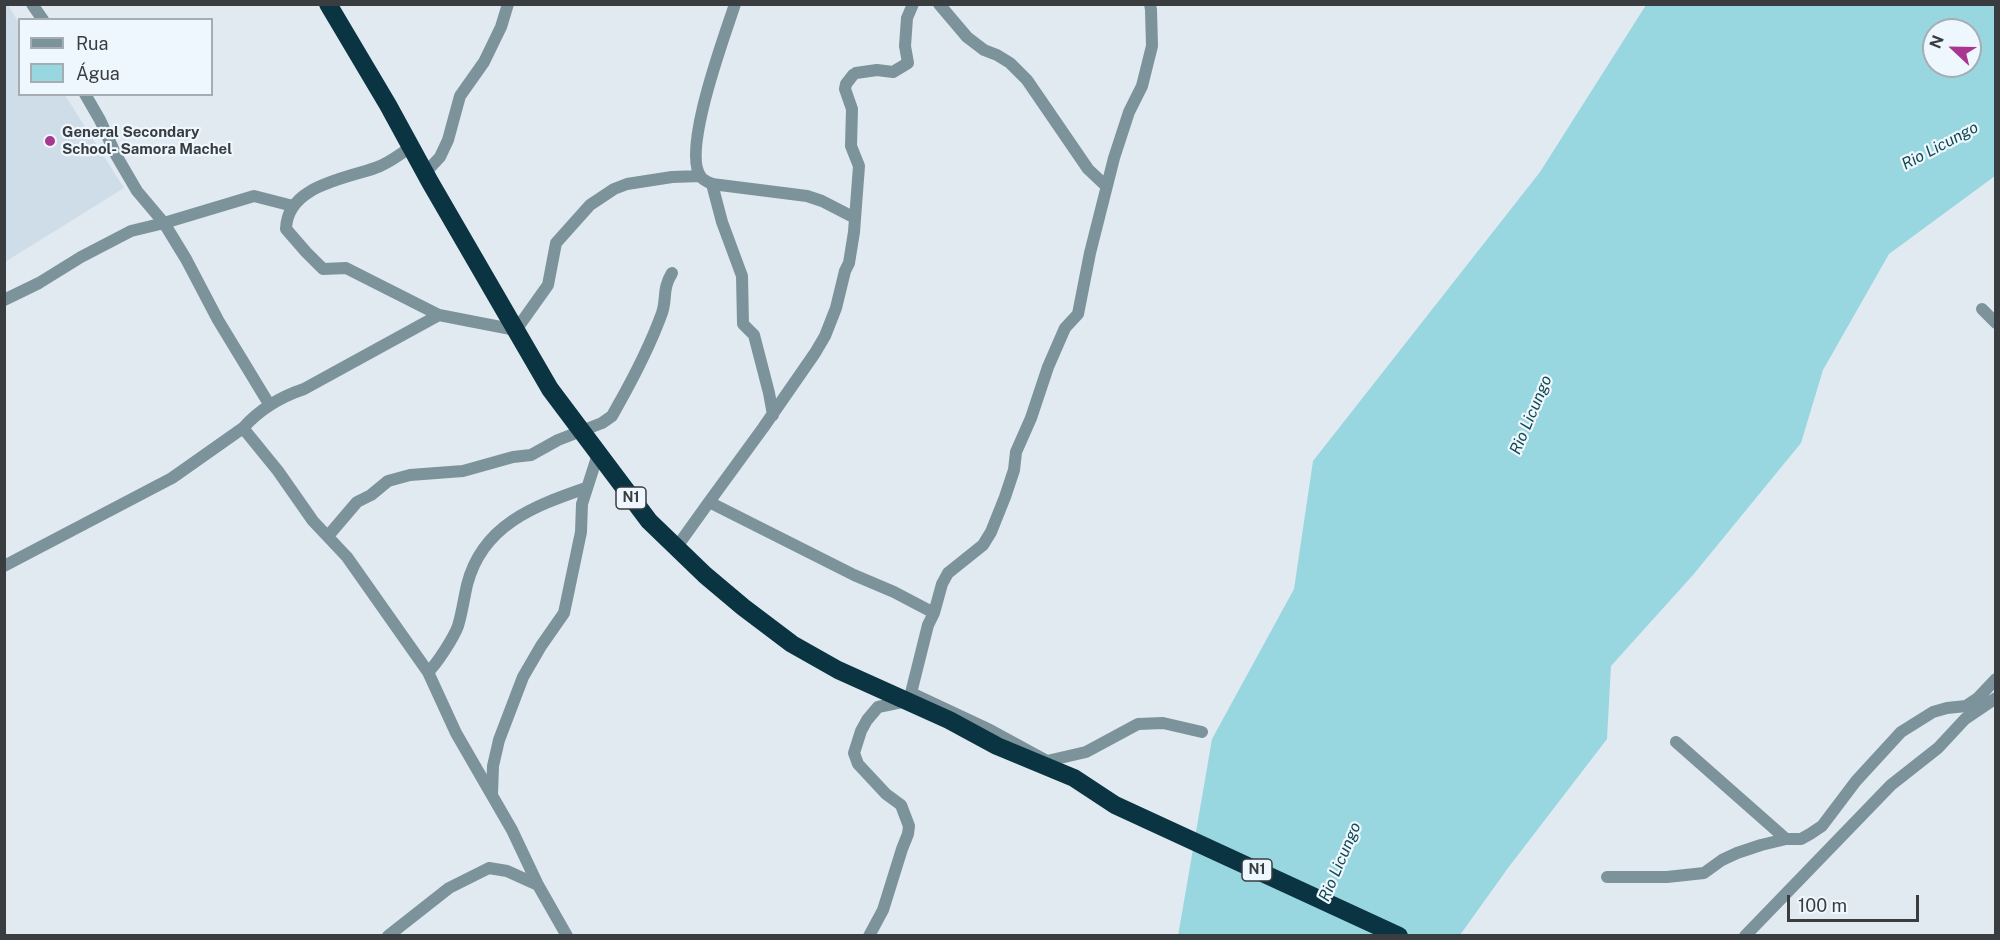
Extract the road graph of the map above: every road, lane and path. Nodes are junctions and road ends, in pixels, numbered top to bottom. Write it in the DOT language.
graph roads {
  1 [pos="32,4"];
  2 [pos="328,4"];
  3 [pos="508,4"];
  4 [pos="735,4"];
  5 [pos="914,4"];
  6 [pos="939,4"];
  7 [pos="1154,6"];
  8 [pos="42,18"];
  9 [pos="86,96"];
  10 [pos="411,147"];
  11 [pos="426,172"];
  12 [pos="700,176"];
  13 [pos="712,184"];
  14 [pos="1107,186"];
  15 [pos="293,206"];
  16 [pos="855,218"];
  17 [pos="164,223"];
  18 [pos="672,273"];
  19 [pos="4,300"];
  20 [pos="1982,309"];
  21 [pos="439,315"];
  22 [pos="1995,323"];
  23 [pos="516,330"];
  24 [pos="269,404"];
  25 [pos="773,415"];
  26 [pos="243,428"];
  27 [pos="581,430"];
  28 [pos="598,454"];
  29 [pos="586,488"];
  30 [pos="709,502"];
  31 [pos="328,536"];
  32 [pos="676,548"];
  33 [pos="4,566"];
  34 [pos="934,613"];
  35 [pos="428,672"];
  36 [pos="1995,679"];
  37 [pos="909,697"];
  38 [pos="1995,698"];
  39 [pos="1202,732"];
  40 [pos="1676,742"];
  41 [pos="492,795"];
  42 [pos="1786,839"];
  43 [pos="1607,877"];
  44 [pos="538,885"];
  45 [pos="388,936"];
  46 [pos="567,936"];
  47 [pos="869,936"];
  48 [pos="1399,936"];
  49 [pos="1745,936"];
  1 -- 8 [label="street"];
  2 -- 10 [label="highway, N1"];
  3 -- 11 [label="street"];
  4 -- 12 [label="street"];
  5 -- 16 [label="street"];
  6 -- 14 [label="street"];
  7 -- 14 [label="street"];
  9 -- 17 [label="street"];
  10 -- 11 [label="highway, N1"];
  10 -- 15 [label="street"];
  11 -- 23 [label="highway, N1"];
  12 -- 13 [label="street"];
  12 -- 23 [label="street"];
  13 -- 16 [label="street"];
  13 -- 25 [label="street"];
  14 -- 34 [label="street"];
  15 -- 17 [label="street"];
  15 -- 21 [label="street"];
  16 -- 25 [label="street"];
  17 -- 19 [label="street"];
  17 -- 24 [label="street"];
  18 -- 27 [label="street"];
  20 -- 22 [label="street"];
  21 -- 23 [label="street"];
  21 -- 24 [label="street"];
  23 -- 27 [label="highway, N1"];
  24 -- 26 [label="street"];
  25 -- 30 [label="street"];
  26 -- 31 [label="street"];
  26 -- 33 [label="street"];
  27 -- 28 [label="highway, N1"];
  27 -- 31 [label="street"];
  28 -- 29 [label="street"];
  28 -- 32 [label="highway, N1"];
  29 -- 35 [label="street"];
  29 -- 41 [label="street"];
  30 -- 32 [label="street"];
  30 -- 34 [label="street"];
  31 -- 35 [label="street"];
  32 -- 37 [label="highway, N1"];
  34 -- 37 [label="street"];
  35 -- 41 [label="street"];
  36 -- 42 [label="street"];
  37 -- 39 [label="street"];
  37 -- 47 [label="street"];
  37 -- 48 [label="highway, N1"];
  38 -- 49 [label="street"];
  40 -- 42 [label="street"];
  41 -- 44 [label="street"];
  42 -- 43 [label="street"];
  44 -- 45 [label="street"];
  44 -- 46 [label="street"];
}
